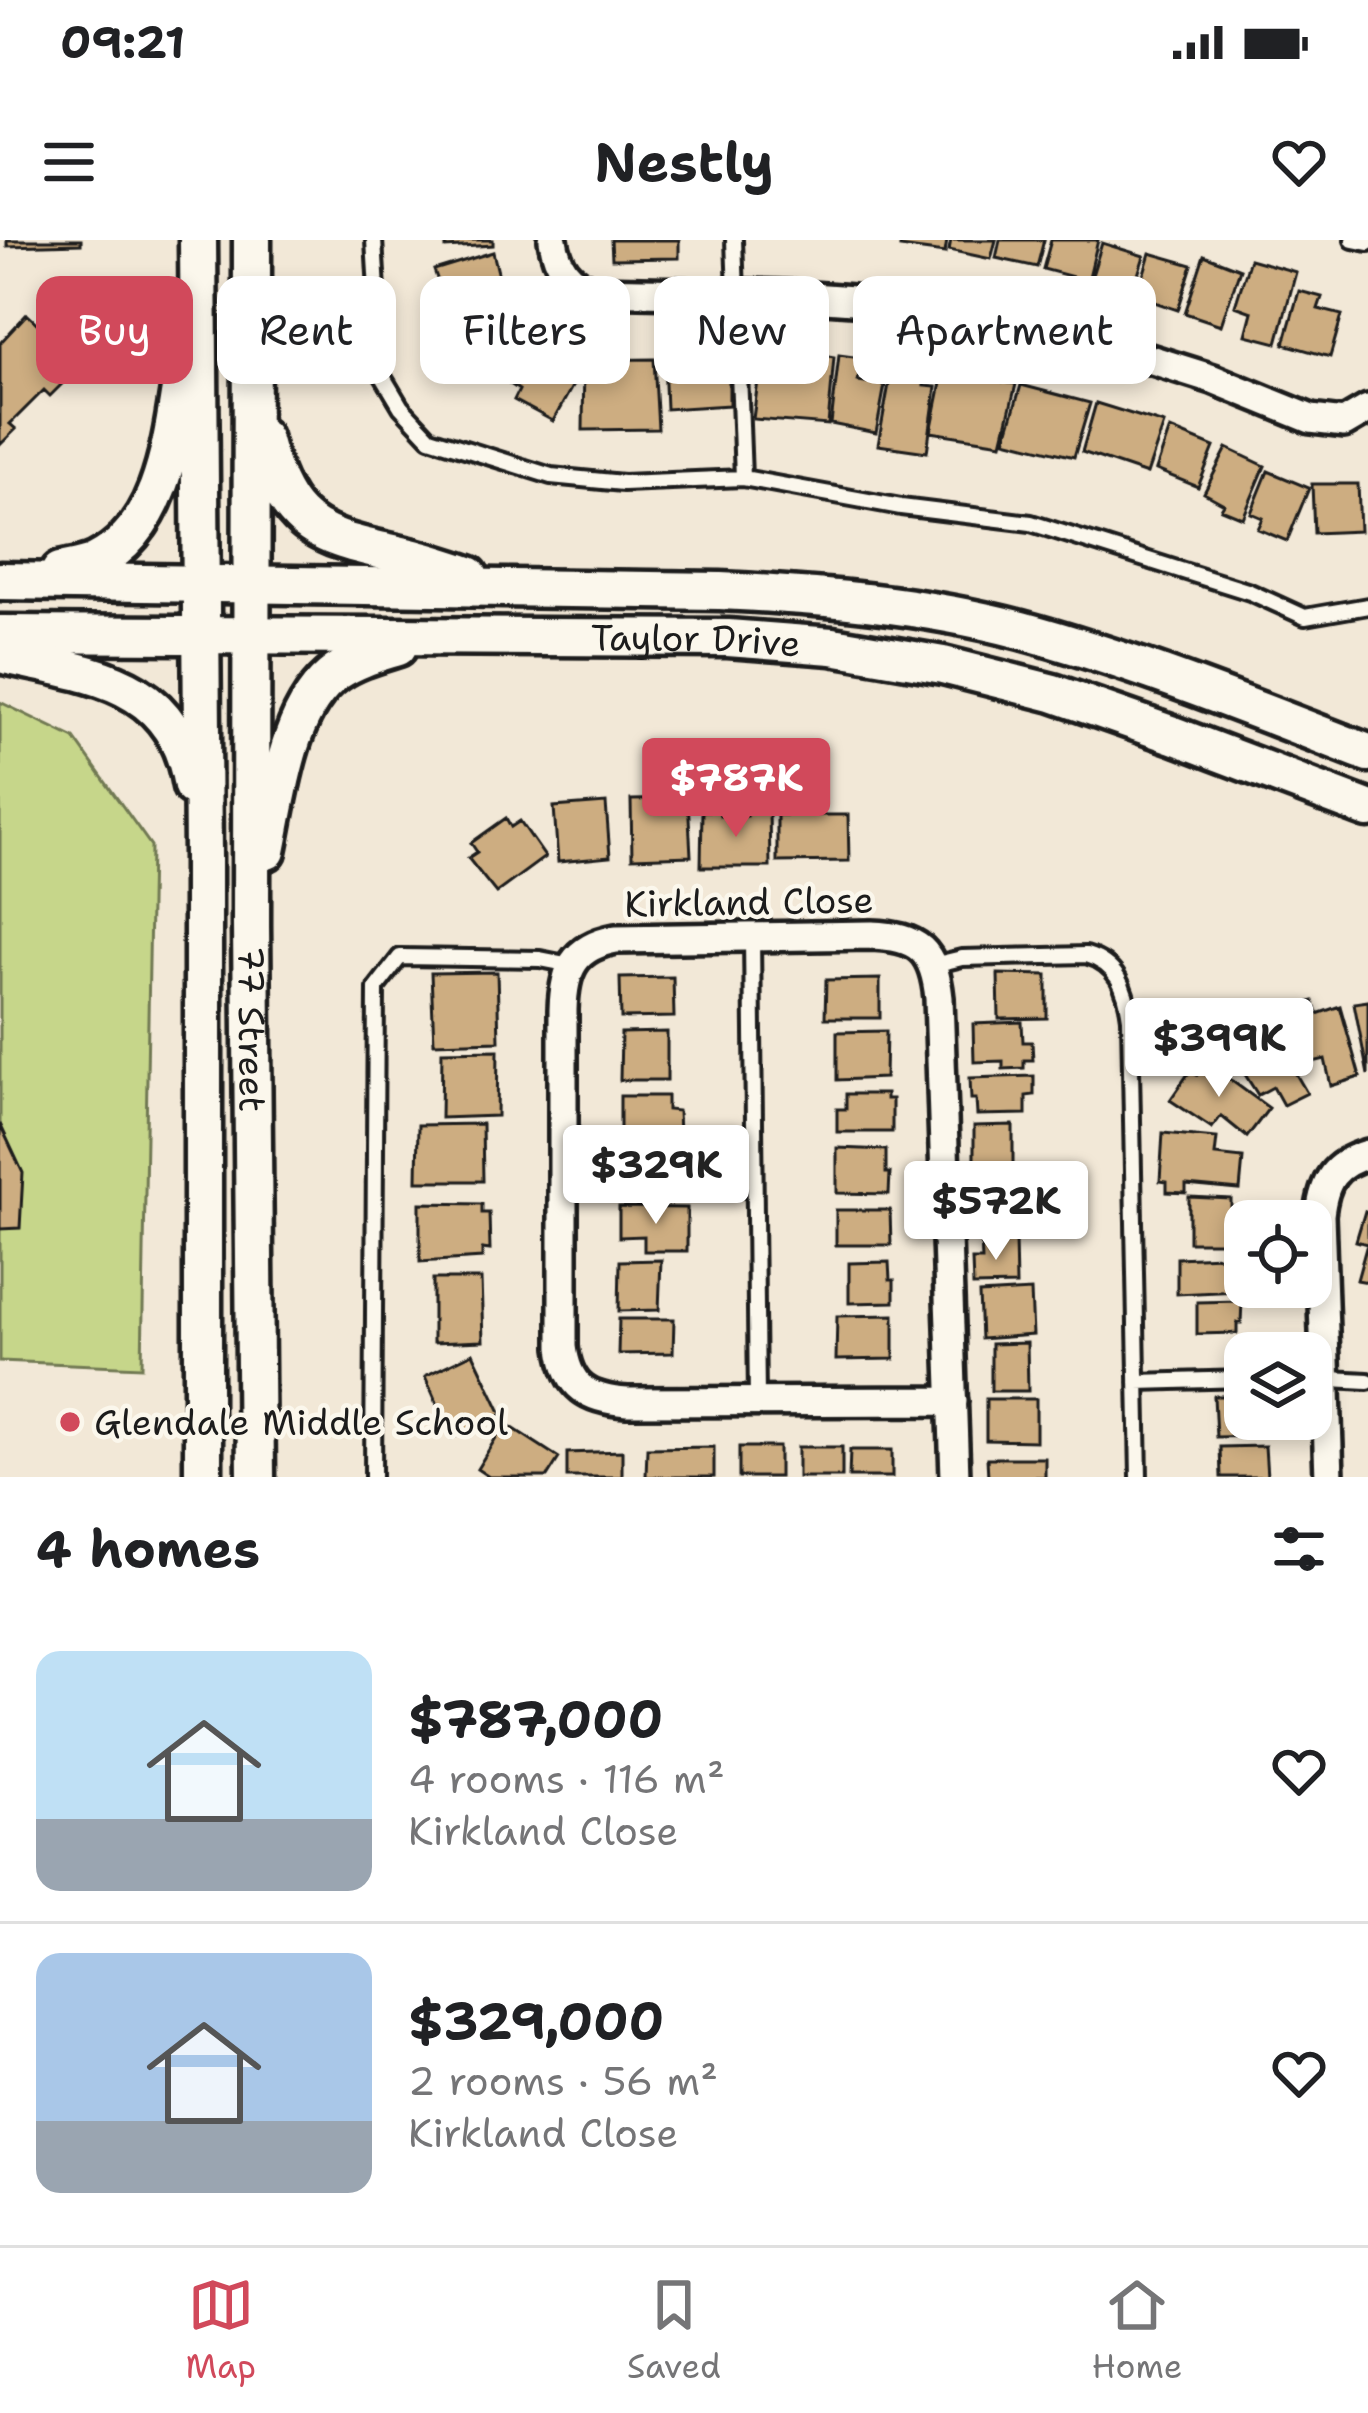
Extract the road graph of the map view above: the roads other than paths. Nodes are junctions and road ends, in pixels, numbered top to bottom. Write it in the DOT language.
graph roads {
  1 [pos="252,240"];
  2 [pos="374,240"];
  3 [pos="553,240"];
  4 [pos="734,240"];
  5 [pos="1353,240"];
  6 [pos="1368,243"];
  7 [pos="198,256"];
  8 [pos="735,276"];
  9 [pos="654,293"];
  10 [pos="829,299"];
  11 [pos="739,384"];
  12 [pos="253,399"];
  13 [pos="1368,409"];
  14 [pos="743,478"];
  15 [pos="11,581"];
  16 [pos="202,583"];
  17 [pos="253,583"];
  18 [pos="513,589"];
  19 [pos="1368,606"];
  20 [pos="0,634"];
  21 [pos="437,635"];
  22 [pos="202,636"];
  23 [pos="253,637"];
  24 [pos="0,654"];
  25 [pos="1368,753"];
  26 [pos="1368,809"];
  27 [pos="203,857"];
  28 [pos="251,925"];
  29 [pos="752,938"];
  30 [pos="571,965"];
  31 [pos="933,965"];
  32 [pos="1368,1154"];
  33 [pos="1319,1332"];
  34 [pos="1332,1379"];
  35 [pos="1224,1380"];
  36 [pos="1368,1381"];
  37 [pos="1138,1382"];
  38 [pos="757,1401"];
  39 [pos="952,1401"];
  40 [pos="1325,1440"];
  41 [pos="203,1477"];
  42 [pos="256,1477"];
  43 [pos="373,1477"];
  44 [pos="955,1477"];
  45 [pos="1139,1477"];
  46 [pos="1329,1477"];
  1 -- 12 [label="main road"];
  2 -- 14 [label="lane"];
  3 -- 9 [label="street"];
  4 -- 8 [label="lane"];
  5 -- 6 [label="lane"];
  7 -- 15 [label="main road"];
  7 -- 16 [label="main road, 77 Street"];
  10 -- 13 [label="street"];
  11 -- 14 [label="lane"];
  12 -- 17 [label="main road, 77 Street"];
  12 -- 18 [label="main road"];
  14 -- 19 [label="lane"];
  15 -- 16 [label="main road, Taylor Drive"];
  16 -- 17 [label="main road, Taylor Drive"];
  16 -- 22 [label="main road, 77 Street"];
  17 -- 18 [label="main road, Taylor Drive"];
  17 -- 23 [label="main road, 77 Street"];
  18 -- 25 [label="main road, Taylor Drive"];
  20 -- 22 [label="main road, Taylor Drive"];
  21 -- 23 [label="main road, Taylor Drive"];
  21 -- 26 [label="main road, Taylor Drive"];
  21 -- 28 [label="main road"];
  22 -- 23 [label="main road, Taylor Drive"];
  22 -- 27 [label="main road, 77 Street"];
  23 -- 28 [label="main road, 77 Street"];
  24 -- 27 [label="main road"];
  27 -- 41 [label="main road, 77 Street"];
  28 -- 42 [label="main road, 77 Street"];
  29 -- 30 [label="street, Kirkland Close"];
  29 -- 31 [label="street, Kirkland Close"];
  29 -- 38 [label="lane"];
  30 -- 38 [label="street"];
  30 -- 43 [label="lane"];
  31 -- 37 [label="lane"];
  31 -- 39 [label="street"];
  32 -- 33 [label="street"];
  34 -- 36 [label="lane"];
  35 -- 37 [label="lane"];
  37 -- 45 [label="lane"];
  38 -- 39 [label="street"];
  39 -- 44 [label="street"];
  40 -- 46 [label="street"];
}
